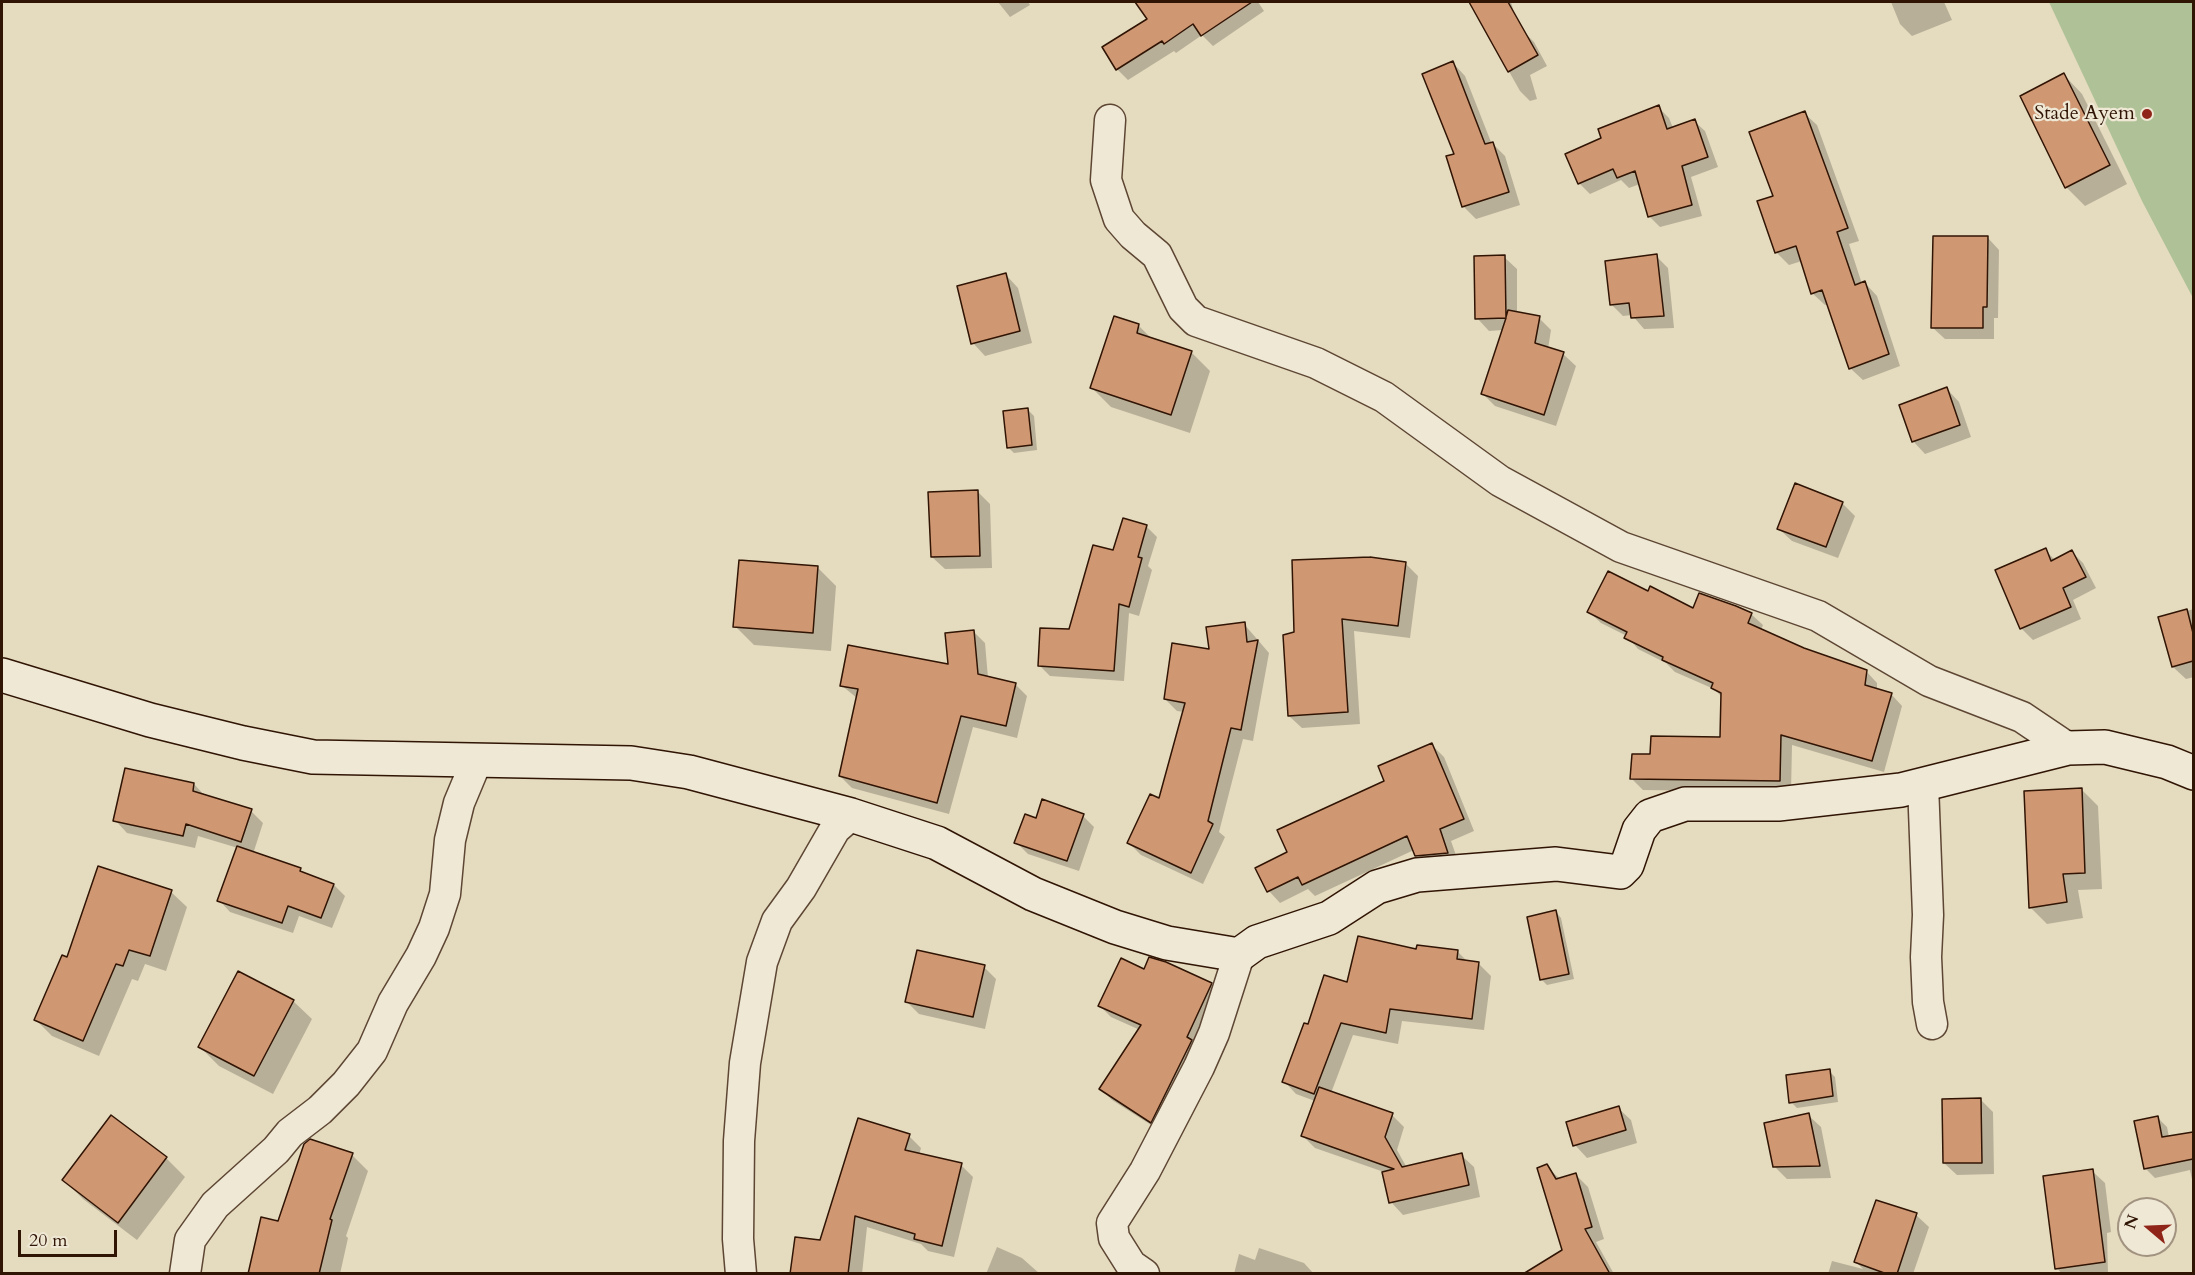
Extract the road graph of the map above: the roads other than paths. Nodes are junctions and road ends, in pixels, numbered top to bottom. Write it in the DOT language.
graph roads {
  1 [pos="1110,120"];
  2 [pos="2,675"];
  3 [pos="2068,748"];
  4 [pos="477,760"];
  5 [pos="2193,773"];
  6 [pos="1923,784"];
  7 [pos="851,815"];
  8 [pos="1239,955"];
  9 [pos="1932,1023"];
  10 [pos="185,1274"];
  11 [pos="741,1274"];
  12 [pos="1144,1274"];
  1 -- 3 [label="street"];
  2 -- 4 [label="street"];
  3 -- 5 [label="street"];
  3 -- 6 [label="street"];
  4 -- 7 [label="street"];
  4 -- 10 [label="street"];
  6 -- 8 [label="street"];
  6 -- 9 [label="street"];
  7 -- 8 [label="street"];
  7 -- 11 [label="street"];
  8 -- 12 [label="street"];
}
